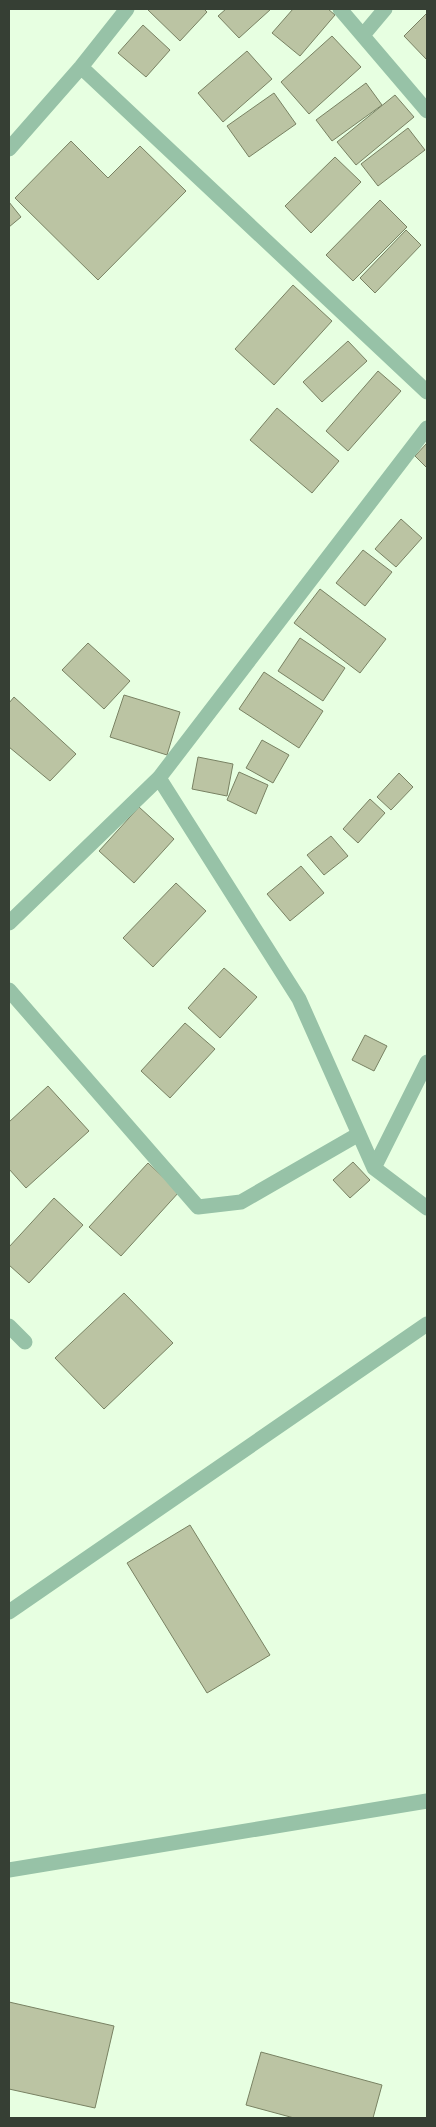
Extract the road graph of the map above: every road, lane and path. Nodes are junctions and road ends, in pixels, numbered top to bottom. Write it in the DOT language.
graph roads {
  1 [pos="127,9"];
  2 [pos="340,9"];
  3 [pos="385,9"];
  4 [pos="364,34"];
  5 [pos="81,67"];
  6 [pos="427,110"];
  7 [pos="9,149"];
  8 [pos="427,392"];
  9 [pos="427,428"];
  10 [pos="159,778"];
  11 [pos="9,922"];
  12 [pos="9,990"];
  13 [pos="427,1062"];
  14 [pos="359,1134"];
  15 [pos="374,1168"];
  16 [pos="427,1208"];
  17 [pos="427,1324"];
  18 [pos="9,1326"];
  19 [pos="25,1342"];
  20 [pos="9,1612"];
  21 [pos="427,1801"];
  22 [pos="9,1870"];
  1 -- 5 [label="street"];
  2 -- 4 [label="street"];
  3 -- 4 [label="street"];
  4 -- 6 [label="street"];
  5 -- 7 [label="street"];
  5 -- 8 [label="street"];
  9 -- 10 [label="street"];
  10 -- 11 [label="street"];
  10 -- 14 [label="street"];
  12 -- 14 [label="street"];
  13 -- 15 [label="street"];
  14 -- 15 [label="street"];
  15 -- 16 [label="street"];
  17 -- 20 [label="street"];
  18 -- 19 [label="street"];
  21 -- 22 [label="street"];
}
